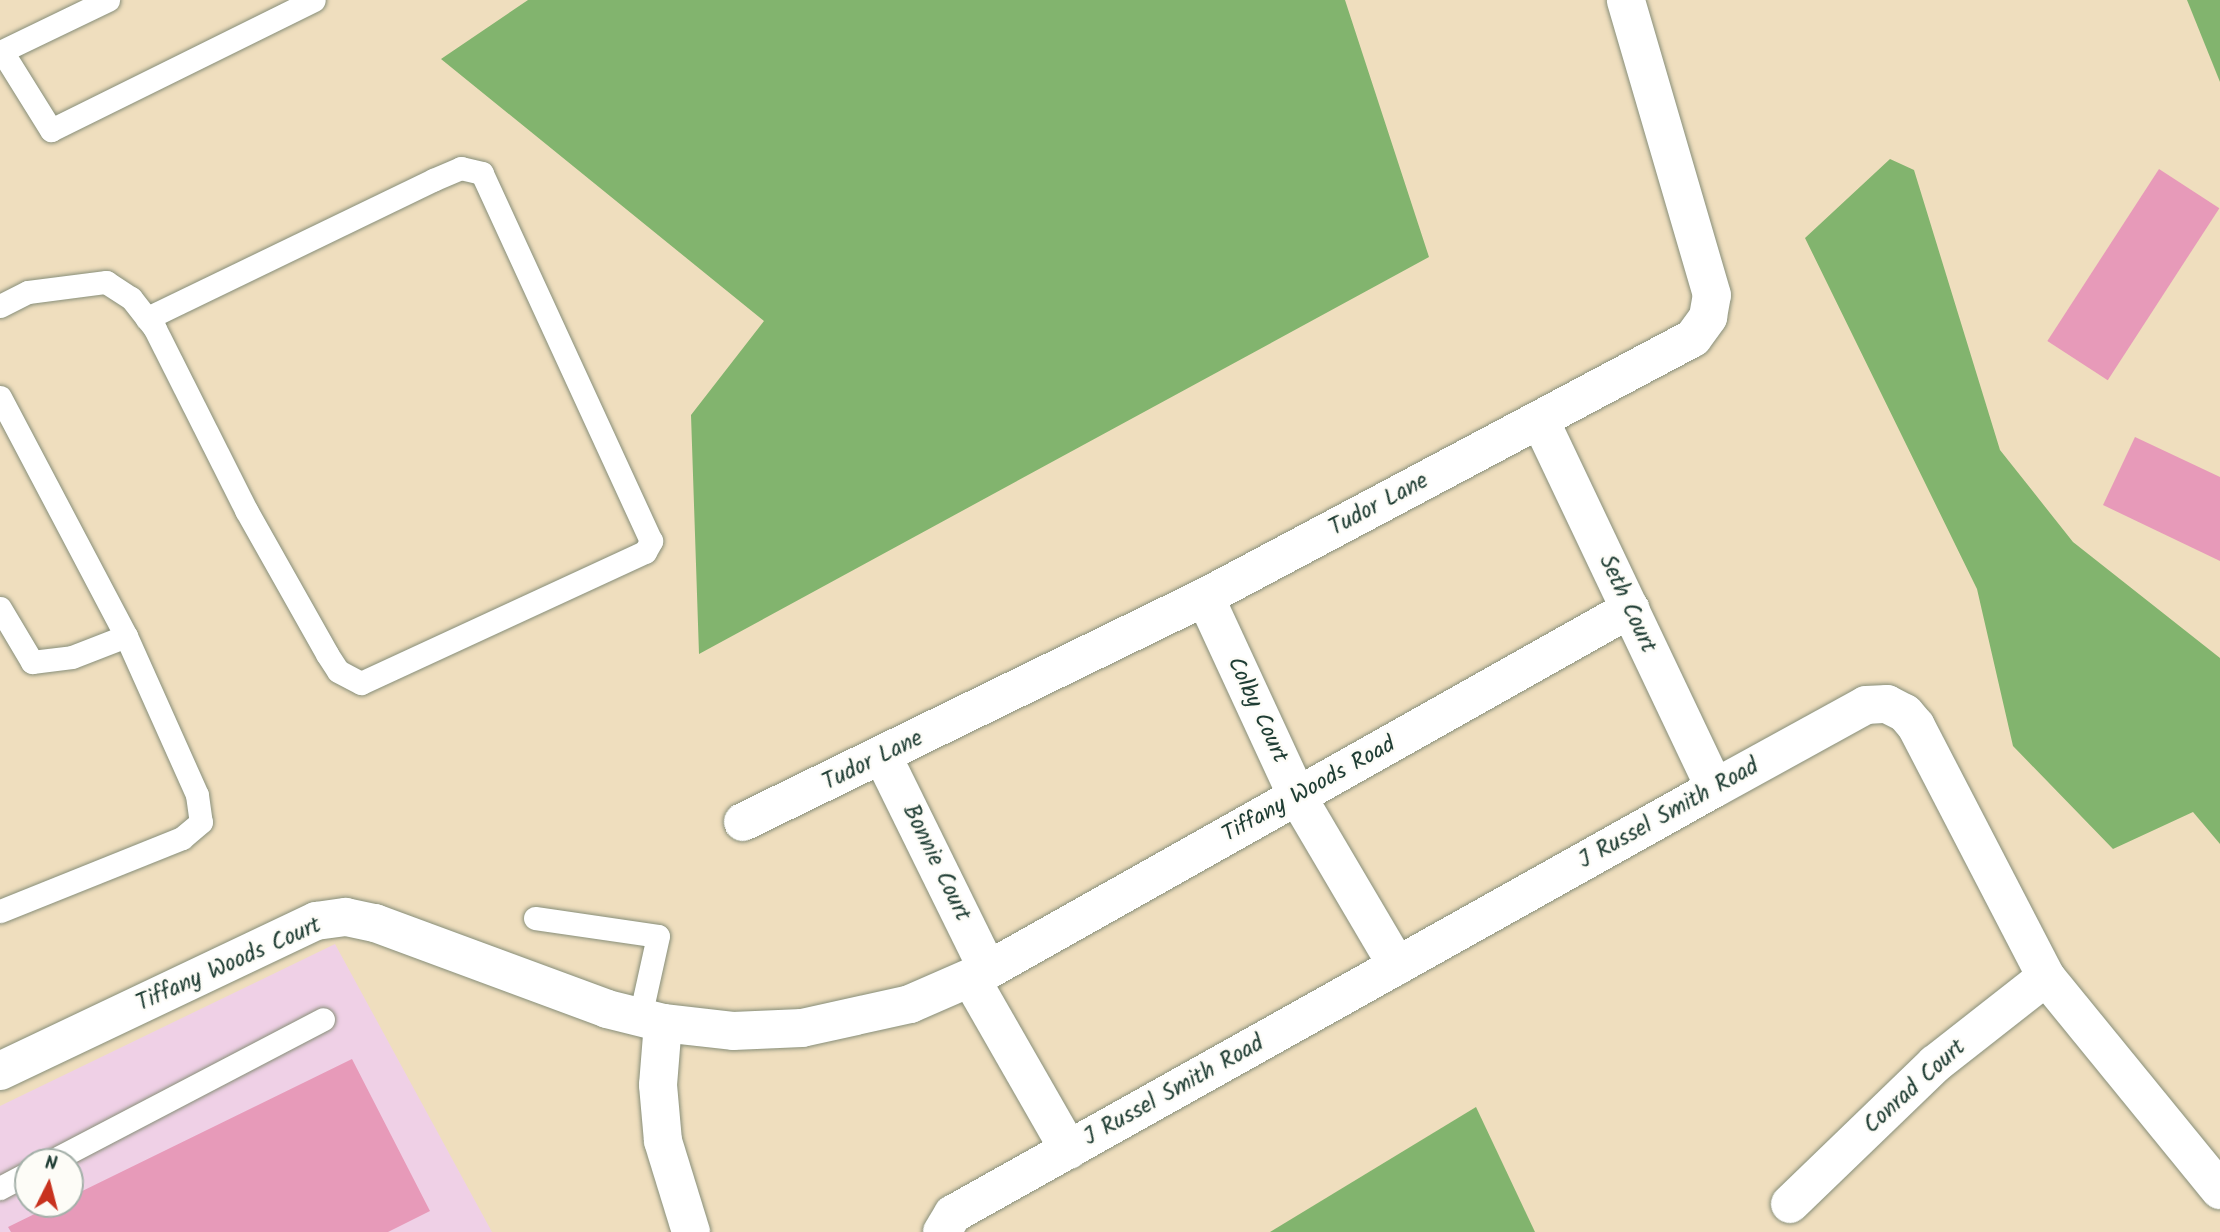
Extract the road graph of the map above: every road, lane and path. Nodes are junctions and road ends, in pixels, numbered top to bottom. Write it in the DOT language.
graph roads {
  1 [pos="108,0"];
  2 [pos="314,0"];
  3 [pos="1626,0"];
  4 [pos="1,52"];
  5 [pos="0,306"];
  6 [pos="147,318"];
  7 [pos="0,397"];
  8 [pos="1540,420"];
  9 [pos="1205,597"];
  10 [pos="0,608"];
  11 [pos="1630,609"];
  12 [pos="126,636"];
  13 [pos="883,757"];
  14 [pos="1715,788"];
  15 [pos="1297,796"];
  16 [pos="743,822"];
  17 [pos="0,911"];
  18 [pos="535,918"];
  19 [pos="1397,966"];
  20 [pos="979,974"];
  21 [pos="2046,977"];
  22 [pos="323,1018"];
  23 [pos="651,1020"];
  24 [pos="0,1071"];
  25 [pos="77,1148"];
  26 [pos="1069,1150"];
  27 [pos="2220,1190"];
  28 [pos="1790,1204"];
  29 [pos="691,1232"];
  30 [pos="942,1232"];
  1 -- 4 [label="lane"];
  2 -- 4 [label="lane"];
  3 -- 8 [label="street, Tudor Lane"];
  5 -- 6 [label="lane"];
  6 -- 6 [label="lane"];
  7 -- 12 [label="lane"];
  8 -- 9 [label="street, Tudor Lane"];
  8 -- 11 [label="street, Seth Court"];
  9 -- 13 [label="street, Tudor Lane"];
  9 -- 15 [label="street, Colby Court"];
  10 -- 12 [label="lane"];
  11 -- 14 [label="street, Seth Court"];
  11 -- 15 [label="street, Tiffany Woods Road"];
  12 -- 17 [label="lane"];
  13 -- 16 [label="street, Tudor Lane"];
  13 -- 20 [label="street, Bonnie Court"];
  14 -- 19 [label="street, J Russel Smith Road"];
  14 -- 21 [label="street, J Russel Smith Road"];
  15 -- 19 [label="street, Colby Court"];
  15 -- 20 [label="street, Tiffany Woods Road"];
  18 -- 23 [label="lane"];
  19 -- 26 [label="street, J Russel Smith Road"];
  20 -- 23 [label="street, Tiffany Woods Road"];
  20 -- 26 [label="street, Bonnie Court"];
  21 -- 27 [label="street, J Russel Smith Road"];
  21 -- 28 [label="street, Conrad Court"];
  22 -- 25 [label="lane"];
  23 -- 24 [label="street, Tiffany Woods Court"];
  23 -- 29 [label="street"];
  26 -- 30 [label="street, J Russel Smith Road"];
}
